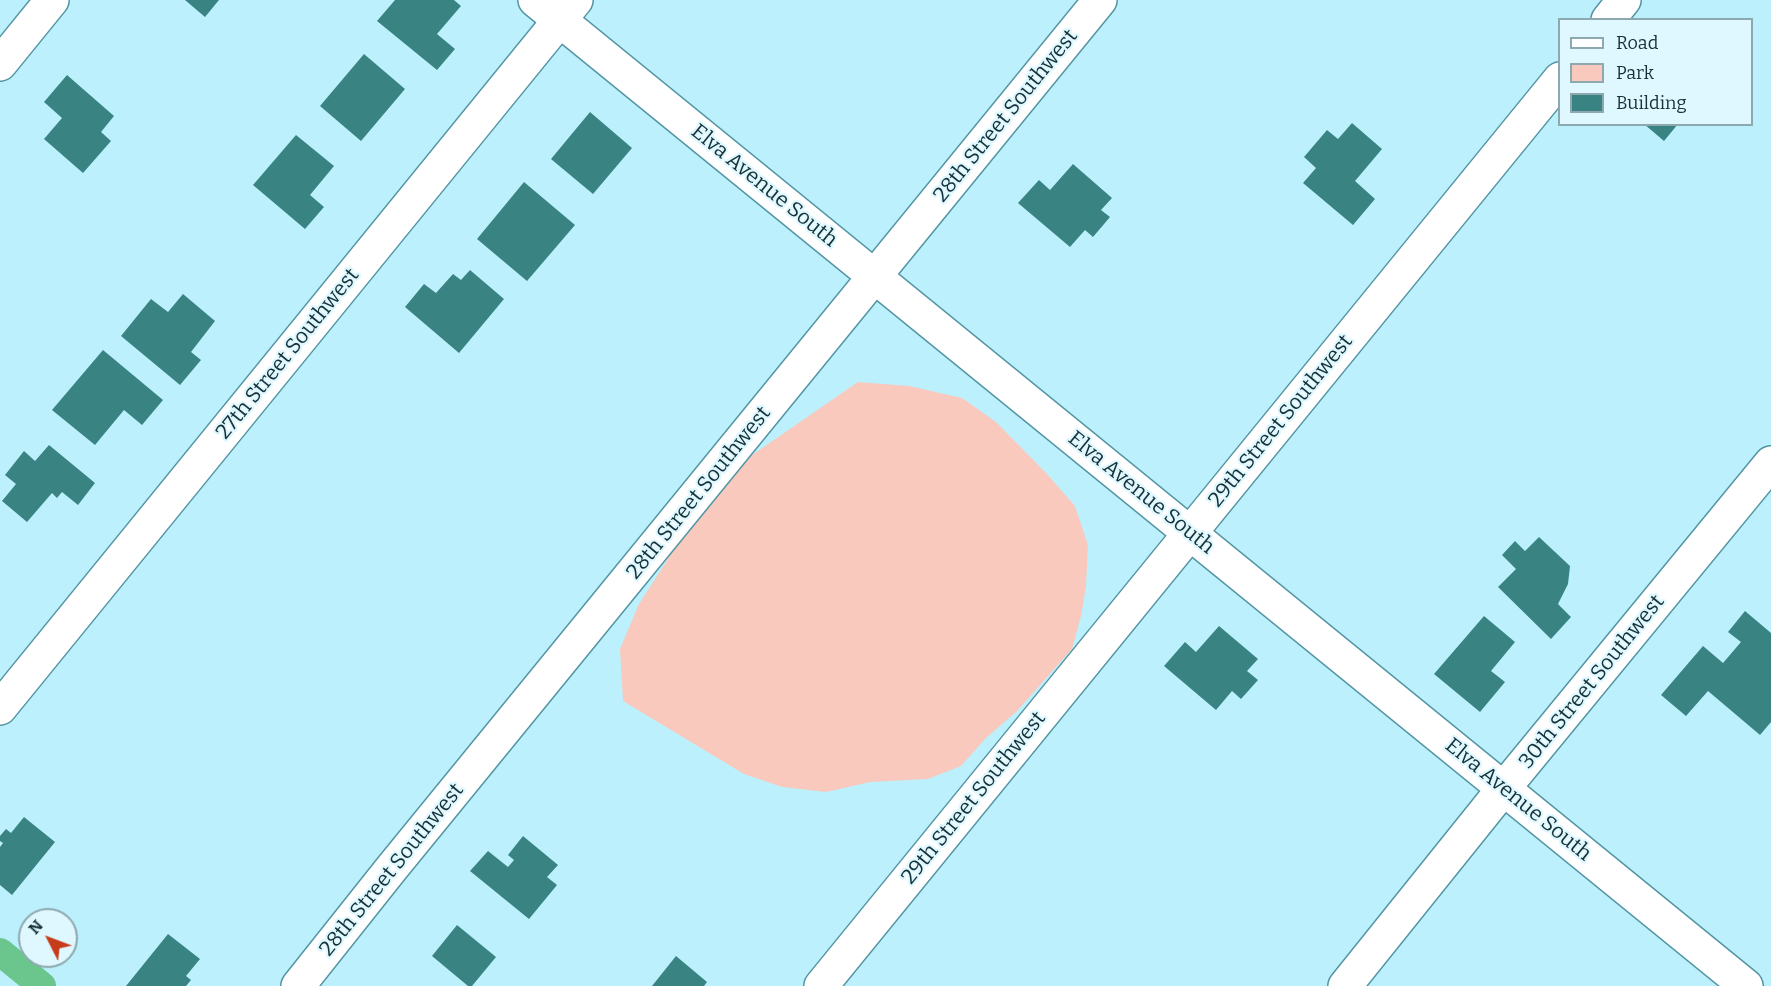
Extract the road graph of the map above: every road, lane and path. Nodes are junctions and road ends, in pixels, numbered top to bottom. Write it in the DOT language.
graph roads {
  1 [pos="52,0"];
  2 [pos="1100,0"];
  3 [pos="1624,0"];
  4 [pos="557,7"];
  5 [pos="1610,18"];
  6 [pos="0,64"];
  7 [pos="1558,81"];
  8 [pos="875,277"];
  9 [pos="1771,463"];
  10 [pos="1190,532"];
  11 [pos="0,708"];
  12 [pos="1504,789"];
  13 [pos="298,986"];
  14 [pos="821,986"];
  15 [pos="1345,986"];
  16 [pos="1746,986"];
  1 -- 6 [label="street"];
  2 -- 8 [label="street, 28th Street Southwest"];
  3 -- 5 [label="street"];
  4 -- 8 [label="street, Elva Avenue South"];
  4 -- 11 [label="street, 27th Street Southwest"];
  7 -- 10 [label="street, 29th Street Southwest"];
  8 -- 10 [label="street, Elva Avenue South"];
  8 -- 13 [label="street, 28th Street Southwest"];
  9 -- 12 [label="street, 30th Street Southwest"];
  10 -- 12 [label="street, Elva Avenue South"];
  10 -- 14 [label="street, 29th Street Southwest"];
  12 -- 15 [label="street, 30th Street Southwest"];
  12 -- 16 [label="street, Elva Avenue South"];
}
